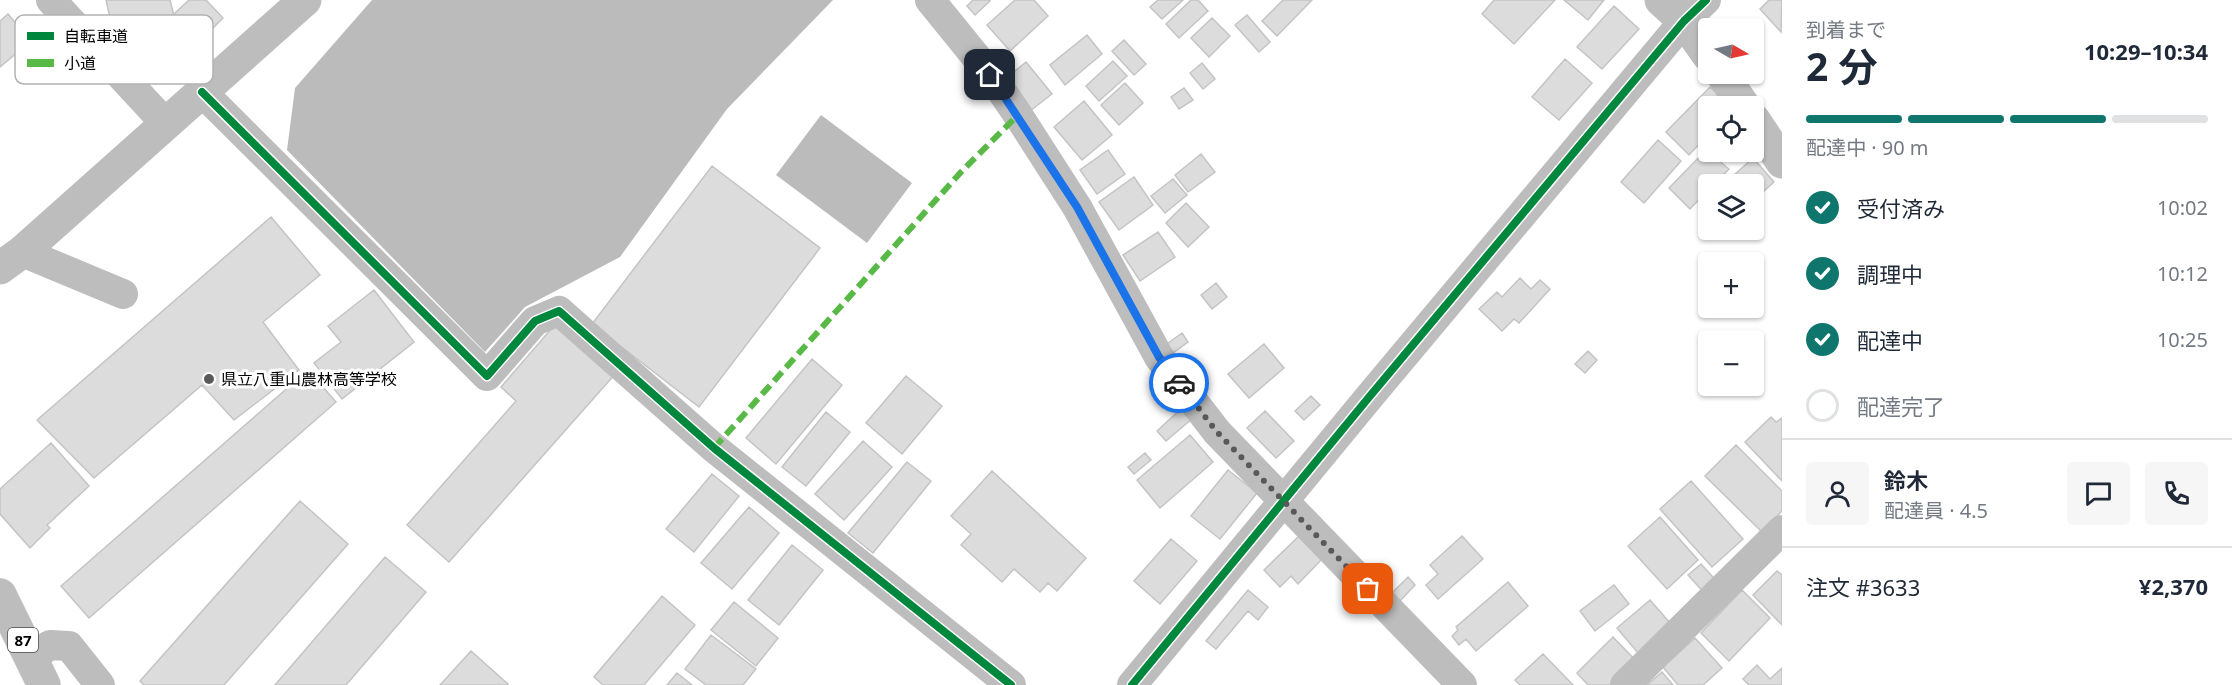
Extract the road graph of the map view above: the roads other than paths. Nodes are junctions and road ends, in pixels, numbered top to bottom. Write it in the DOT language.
graph roads {
  1 [pos="51,0"];
  2 [pos="305,0"];
  3 [pos="930,0"];
  4 [pos="1684,7"];
  5 [pos="65,15"];
  6 [pos="1698,35"];
  7 [pos="213,82"];
  8 [pos="129,84"];
  9 [pos="211,84"];
  10 [pos="202,92"];
  11 [pos="166,124"];
  12 [pos="1764,135"];
  13 [pos="1782,162"];
  14 [pos="11,260"];
  15 [pos="123,294"];
  16 [pos="1284,502"];
  17 [pos="1782,530"];
  18 [pos="0,595"];
  19 [pos="38,671"];
  20 [pos="100,685"];
  21 [pos="1011,685"];
  22 [pos="1132,685"];
  23 [pos="1462,685"];
  24 [pos="1624,685"];
  1 -- 5 [label="street"];
  2 -- 7 [label="street"];
  3 -- 16 [label="street"];
  4 -- 6 [label="street"];
  4 -- 16 [label="street"];
  8 -- 11 [label="street"];
  9 -- 10 [label="street"];
  10 -- 11 [label="street"];
  10 -- 21 [label="street"];
  11 -- 14 [label="street"];
  12 -- 13 [label="street"];
  14 -- 15 [label="street"];
  16 -- 22 [label="street"];
  16 -- 23 [label="street"];
  17 -- 24 [label="street"];
  18 -- 19 [label="street, 87"];
  19 -- 20 [label="street"];
}
